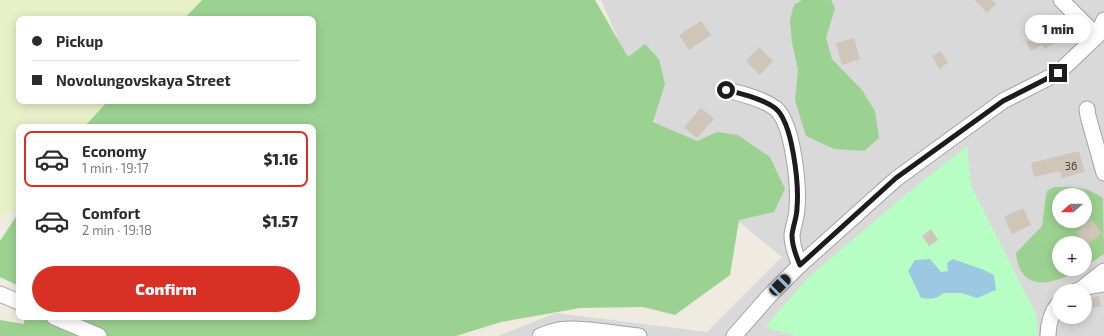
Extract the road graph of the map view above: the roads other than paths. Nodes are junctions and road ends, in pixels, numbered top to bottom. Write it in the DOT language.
graph roads {
  1 [pos="1061,0"];
  2 [pos="1104,20"];
  3 [pos="1097,36"];
  4 [pos="726,90"];
  5 [pos="1087,109"];
  6 [pos="1104,173"];
  7 [pos="800,265"];
  8 [pos="1104,271"];
  9 [pos="1087,284"];
  10 [pos="1104,284"];
  11 [pos="1092,286"];
  12 [pos="0,294"];
  13 [pos="16,301"];
  14 [pos="1052,313"];
  15 [pos="61,320"];
  16 [pos="99,336"];
  17 [pos="540,336"];
  18 [pos="639,336"];
  19 [pos="734,336"];
  20 [pos="1048,336"];
  1 -- 3 [label="street"];
  2 -- 3 [label="street"];
  3 -- 7 [label="street"];
  4 -- 7 [label="street"];
  5 -- 6 [label="street"];
  7 -- 19 [label="street"];
  8 -- 9 [label="street"];
  10 -- 11 [label="street"];
  12 -- 13 [label="street"];
  14 -- 20 [label="street"];
  15 -- 16 [label="street"];
  17 -- 18 [label="street"];
}
